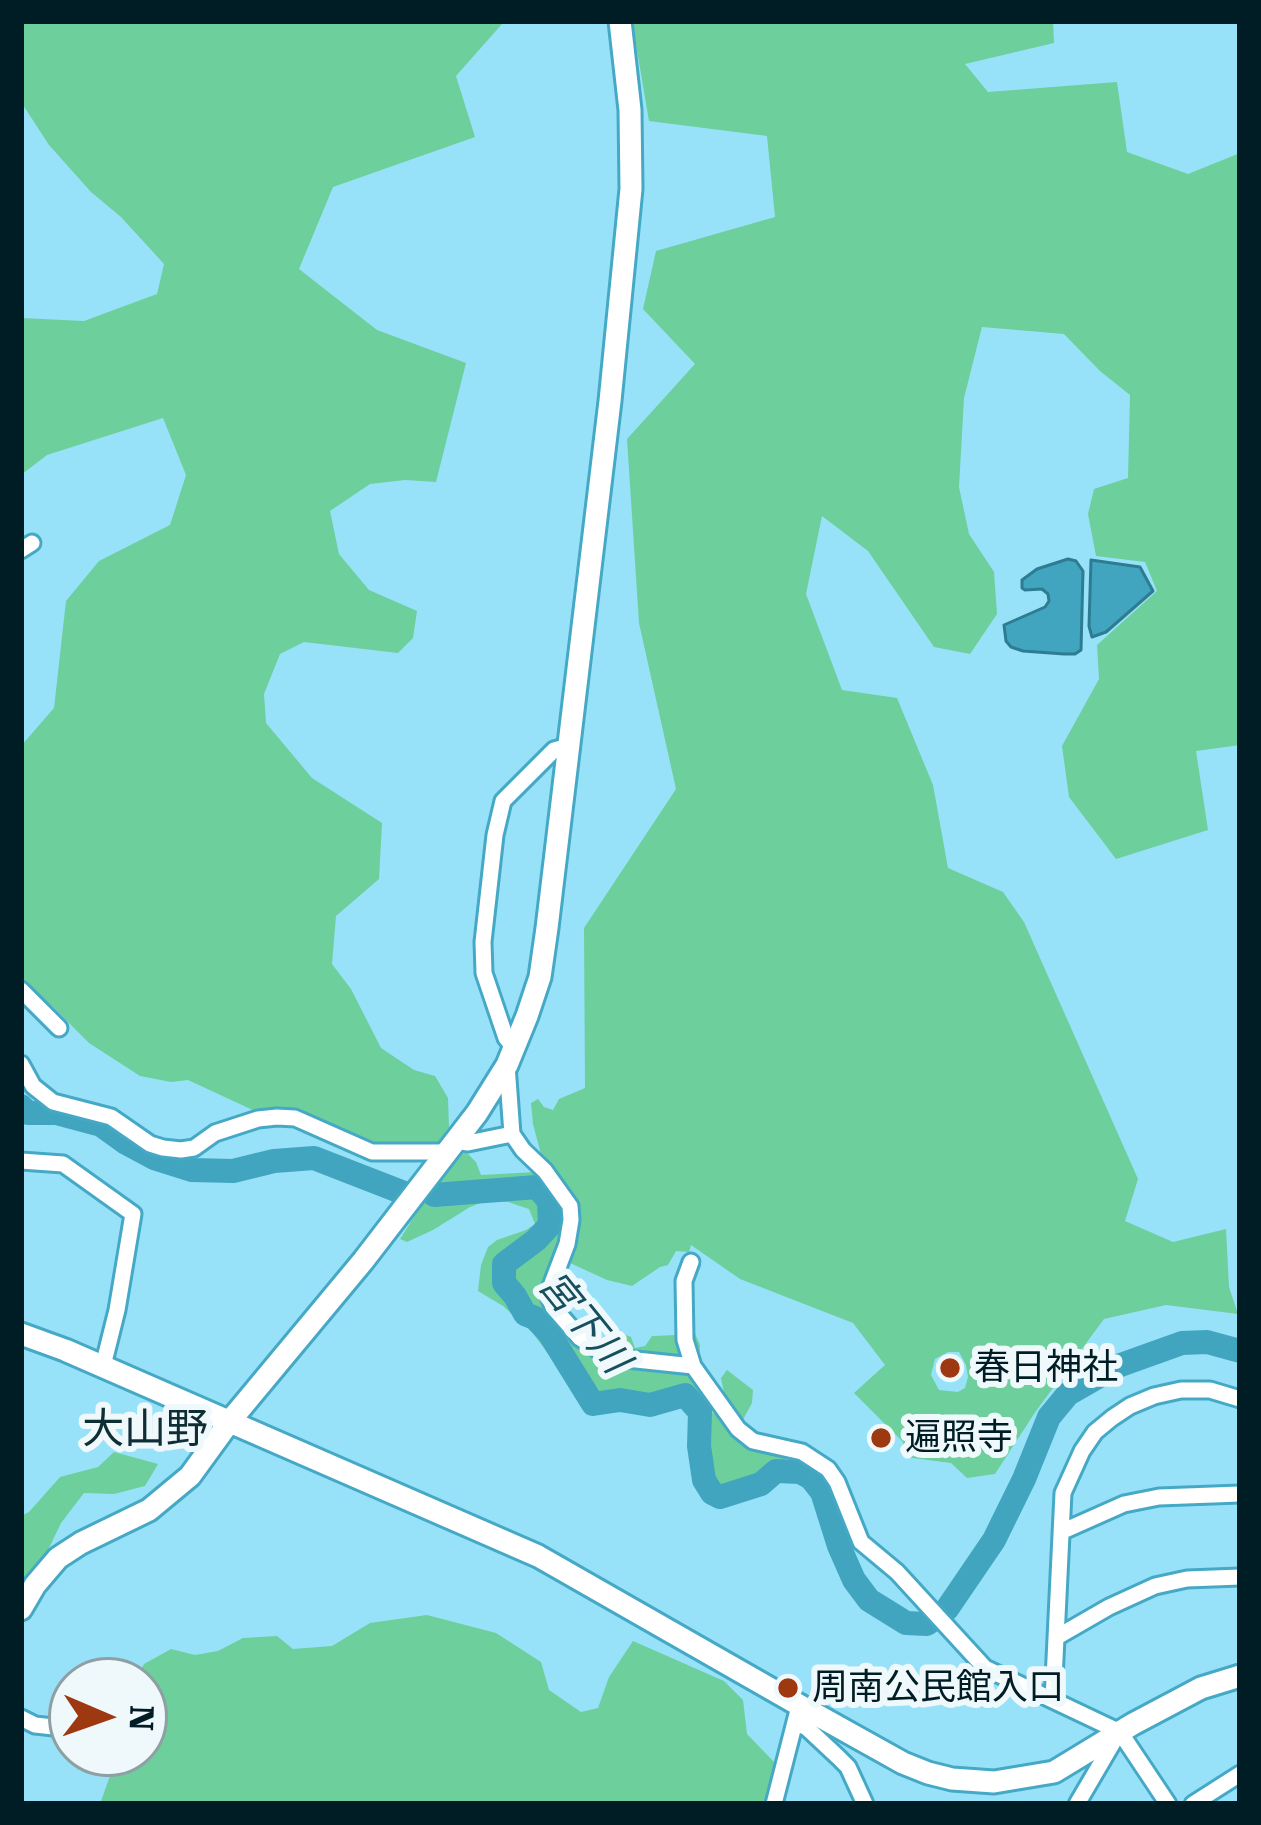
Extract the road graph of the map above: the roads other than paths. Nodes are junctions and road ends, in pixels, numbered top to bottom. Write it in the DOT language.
graph roads {
  1 [pos="620,21"];
  2 [pos="569,746"];
  3 [pos="21,990"];
  4 [pos="59,1028"];
  5 [pos="510,1056"];
  6 [pos="21,1064"];
  7 [pos="512,1134"];
  8 [pos="452,1147"];
  9 [pos="21,1161"];
  10 [pos="691,1262"];
  11 [pos="21,1334"];
  12 [pos="103,1366"];
  13 [pos="693,1366"];
  14 [pos="1240,1400"];
  15 [pos="230,1421"];
  16 [pos="1240,1494"];
  17 [pos="1061,1532"];
  18 [pos="1240,1577"];
  19 [pos="21,1609"];
  20 [pos="1057,1637"];
  21 [pos="1240,1676"];
  22 [pos="1053,1700"];
  23 [pos="797,1714"];
  24 [pos="1120,1732"];
  25 [pos="1240,1774"];
  26 [pos="774,1804"];
  27 [pos="865,1804"];
  28 [pos="1077,1804"];
  29 [pos="1168,1804"];
  30 [pos="1193,1804"];
  1 -- 2 [label="street"];
  2 -- 5 [label="street"];
  2 -- 5 [label="street"];
  3 -- 4 [label="street"];
  5 -- 7 [label="street"];
  5 -- 8 [label="street"];
  6 -- 8 [label="street"];
  7 -- 8 [label="street"];
  7 -- 13 [label="street"];
  8 -- 15 [label="street"];
  9 -- 12 [label="street"];
  10 -- 13 [label="street"];
  11 -- 12 [label="street"];
  12 -- 15 [label="street"];
  13 -- 22 [label="street"];
  14 -- 17 [label="street"];
  15 -- 19 [label="street"];
  15 -- 23 [label="street"];
  16 -- 17 [label="street"];
  17 -- 20 [label="street"];
  18 -- 20 [label="street"];
  20 -- 22 [label="street"];
  21 -- 24 [label="street"];
  22 -- 24 [label="street"];
  23 -- 24 [label="street"];
  23 -- 26 [label="street"];
  23 -- 27 [label="street"];
  24 -- 28 [label="street"];
  24 -- 29 [label="street"];
  25 -- 30 [label="street"];
}
